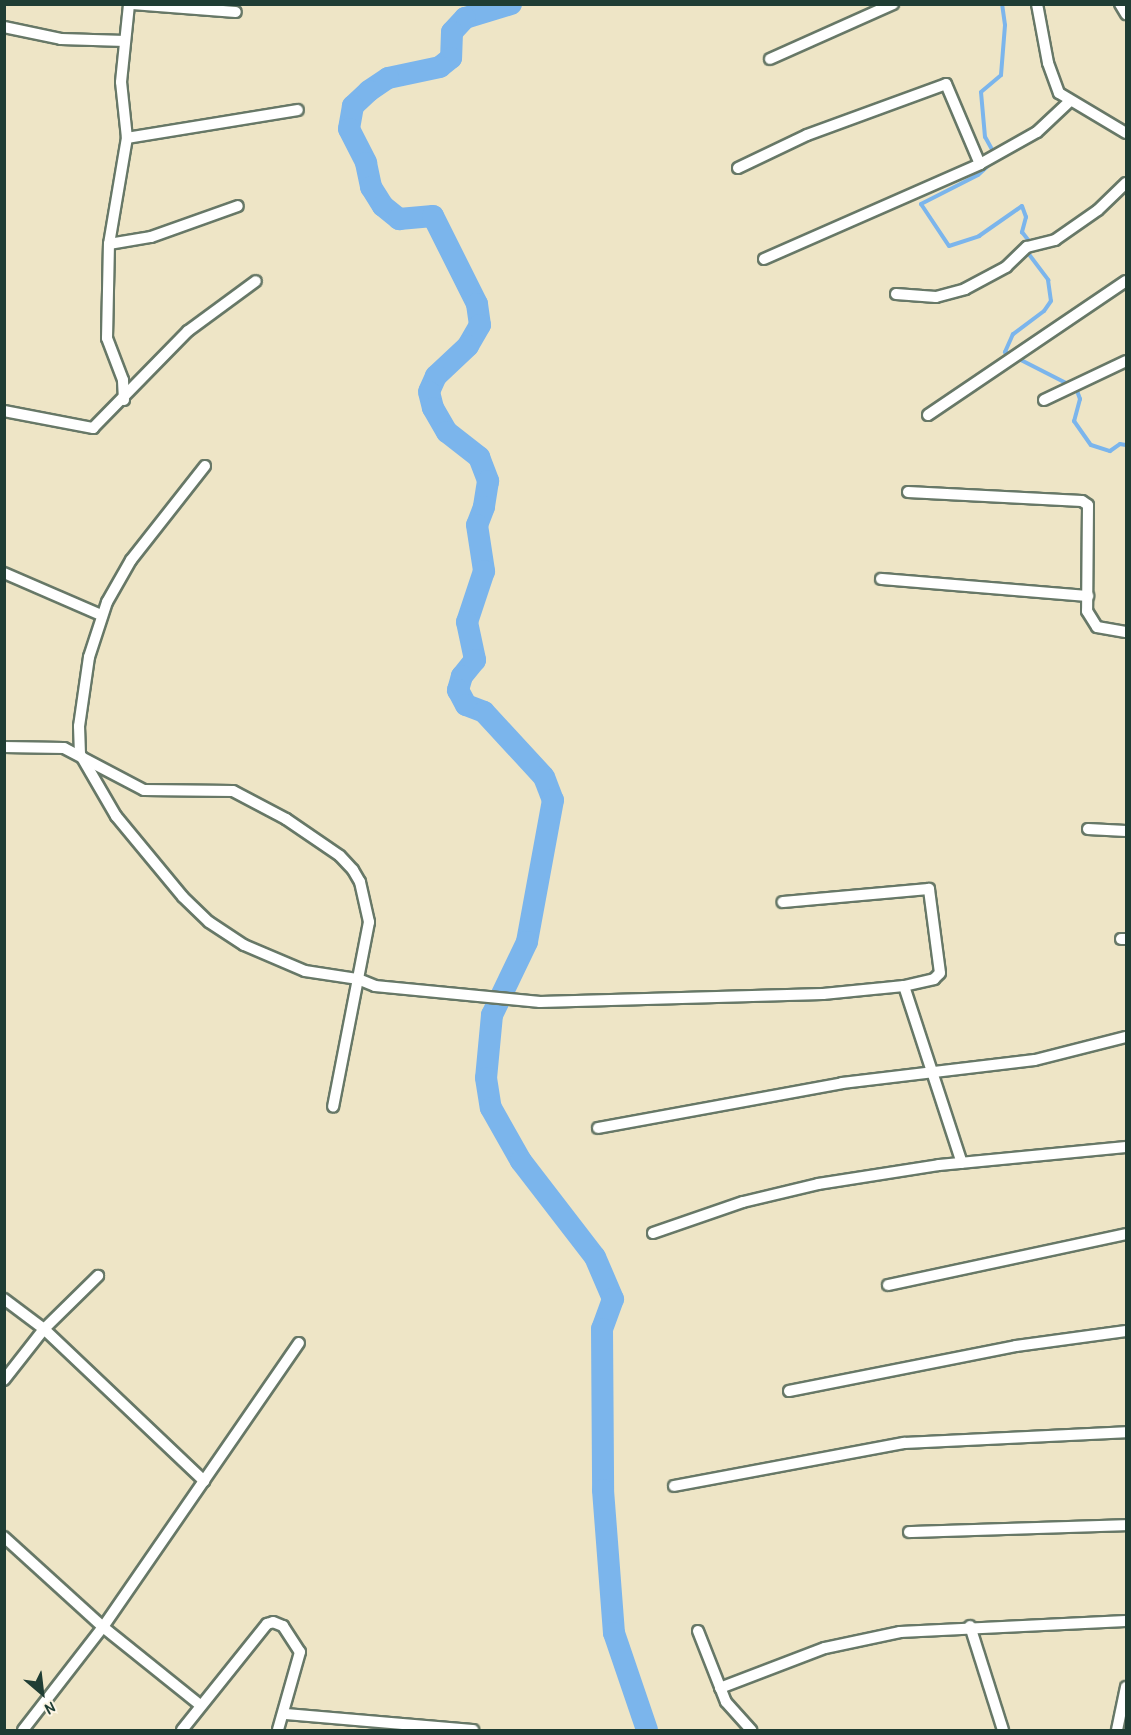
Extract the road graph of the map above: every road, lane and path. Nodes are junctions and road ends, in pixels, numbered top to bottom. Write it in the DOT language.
graph roads {
  1 [pos="131,4"];
  2 [pos="893,4"];
  3 [pos="1037,4"];
  4 [pos="1120,4"];
  5 [pos="236,12"];
  6 [pos="1126,14"];
  7 [pos="4,27"];
  8 [pos="125,41"];
  9 [pos="770,59"];
  10 [pos="1069,102"];
  11 [pos="298,110"];
  12 [pos="1126,133"];
  13 [pos="127,138"];
  14 [pos="980,164"];
  15 [pos="738,168"];
  16 [pos="1126,183"];
  17 [pos="238,206"];
  18 [pos="109,244"];
  19 [pos="764,259"];
  20 [pos="256,281"];
  21 [pos="1126,281"];
  22 [pos="896,294"];
  23 [pos="1126,361"];
  24 [pos="124,400"];
  25 [pos="1044,400"];
  26 [pos="4,411"];
  27 [pos="928,416"];
  28 [pos="205,466"];
  29 [pos="908,492"];
  30 [pos="4,573"];
  31 [pos="881,579"];
  32 [pos="1088,596"];
  33 [pos="101,615"];
  34 [pos="1126,632"];
  35 [pos="4,747"];
  36 [pos="80,754"];
  37 [pos="1088,829"];
  38 [pos="1126,831"];
  39 [pos="783,902"];
  40 [pos="358,979"];
  41 [pos="904,986"];
  42 [pos="1126,1037"];
  43 [pos="934,1071"];
  44 [pos="333,1107"];
  45 [pos="598,1128"];
  46 [pos="1126,1147"];
  47 [pos="962,1163"];
  48 [pos="653,1233"];
  49 [pos="1126,1234"];
  50 [pos="98,1276"];
  51 [pos="888,1285"];
  52 [pos="4,1299"];
  53 [pos="44,1329"];
  54 [pos="1126,1331"];
  55 [pos="299,1343"];
  56 [pos="4,1380"];
  57 [pos="789,1391"];
  58 [pos="1126,1432"];
  59 [pos="204,1480"];
  60 [pos="674,1486"];
  61 [pos="1126,1525"];
  62 [pos="909,1532"];
  63 [pos="4,1537"];
  64 [pos="1126,1621"];
  65 [pos="970,1626"];
  66 [pos="103,1627"];
  67 [pos="698,1631"];
  68 [pos="1126,1687"];
  69 [pos="720,1688"];
  70 [pos="200,1705"];
  71 [pos="1125,1705"];
  72 [pos="285,1714"];
  73 [pos="23,1731"];
  74 [pos="182,1731"];
  75 [pos="278,1731"];
  76 [pos="473,1731"];
  77 [pos="751,1731"];
  78 [pos="1003,1731"];
  79 [pos="1117,1731"];
  1 -- 5 [label="street"];
  1 -- 8 [label="street"];
  2 -- 9 [label="street"];
  3 -- 10 [label="street"];
  4 -- 6 [label="street"];
  7 -- 8 [label="street"];
  8 -- 13 [label="street"];
  10 -- 12 [label="street"];
  10 -- 14 [label="street"];
  11 -- 13 [label="street"];
  13 -- 18 [label="street"];
  14 -- 15 [label="street"];
  14 -- 19 [label="street"];
  16 -- 22 [label="street"];
  17 -- 18 [label="street"];
  18 -- 24 [label="street"];
  20 -- 24 [label="street"];
  21 -- 27 [label="street"];
  23 -- 25 [label="street"];
  24 -- 26 [label="street"];
  28 -- 33 [label="street"];
  29 -- 32 [label="street"];
  30 -- 33 [label="street"];
  31 -- 32 [label="street"];
  32 -- 34 [label="street"];
  33 -- 36 [label="street"];
  35 -- 36 [label="street"];
  36 -- 40 [label="street"];
  36 -- 40 [label="street"];
  37 -- 38 [label="street"];
  39 -- 41 [label="street"];
  40 -- 41 [label="street"];
  40 -- 44 [label="street"];
  41 -- 43 [label="street"];
  42 -- 43 [label="street"];
  43 -- 45 [label="street"];
  43 -- 47 [label="street"];
  46 -- 47 [label="street"];
  47 -- 48 [label="street"];
  49 -- 51 [label="street"];
  50 -- 53 [label="street"];
  52 -- 53 [label="street"];
  53 -- 56 [label="street"];
  53 -- 59 [label="street"];
  54 -- 57 [label="street"];
  55 -- 59 [label="street"];
  58 -- 60 [label="street"];
  59 -- 66 [label="street"];
  61 -- 62 [label="street"];
  63 -- 66 [label="street"];
  64 -- 65 [label="street"];
  65 -- 69 [label="street"];
  65 -- 78 [label="street"];
  66 -- 70 [label="street"];
  66 -- 73 [label="street"];
  67 -- 69 [label="street"];
  68 -- 71 [label="street"];
  69 -- 77 [label="street"];
  70 -- 72 [label="street"];
  70 -- 74 [label="street"];
  71 -- 79 [label="street"];
  72 -- 75 [label="street"];
  72 -- 76 [label="street"];
}
